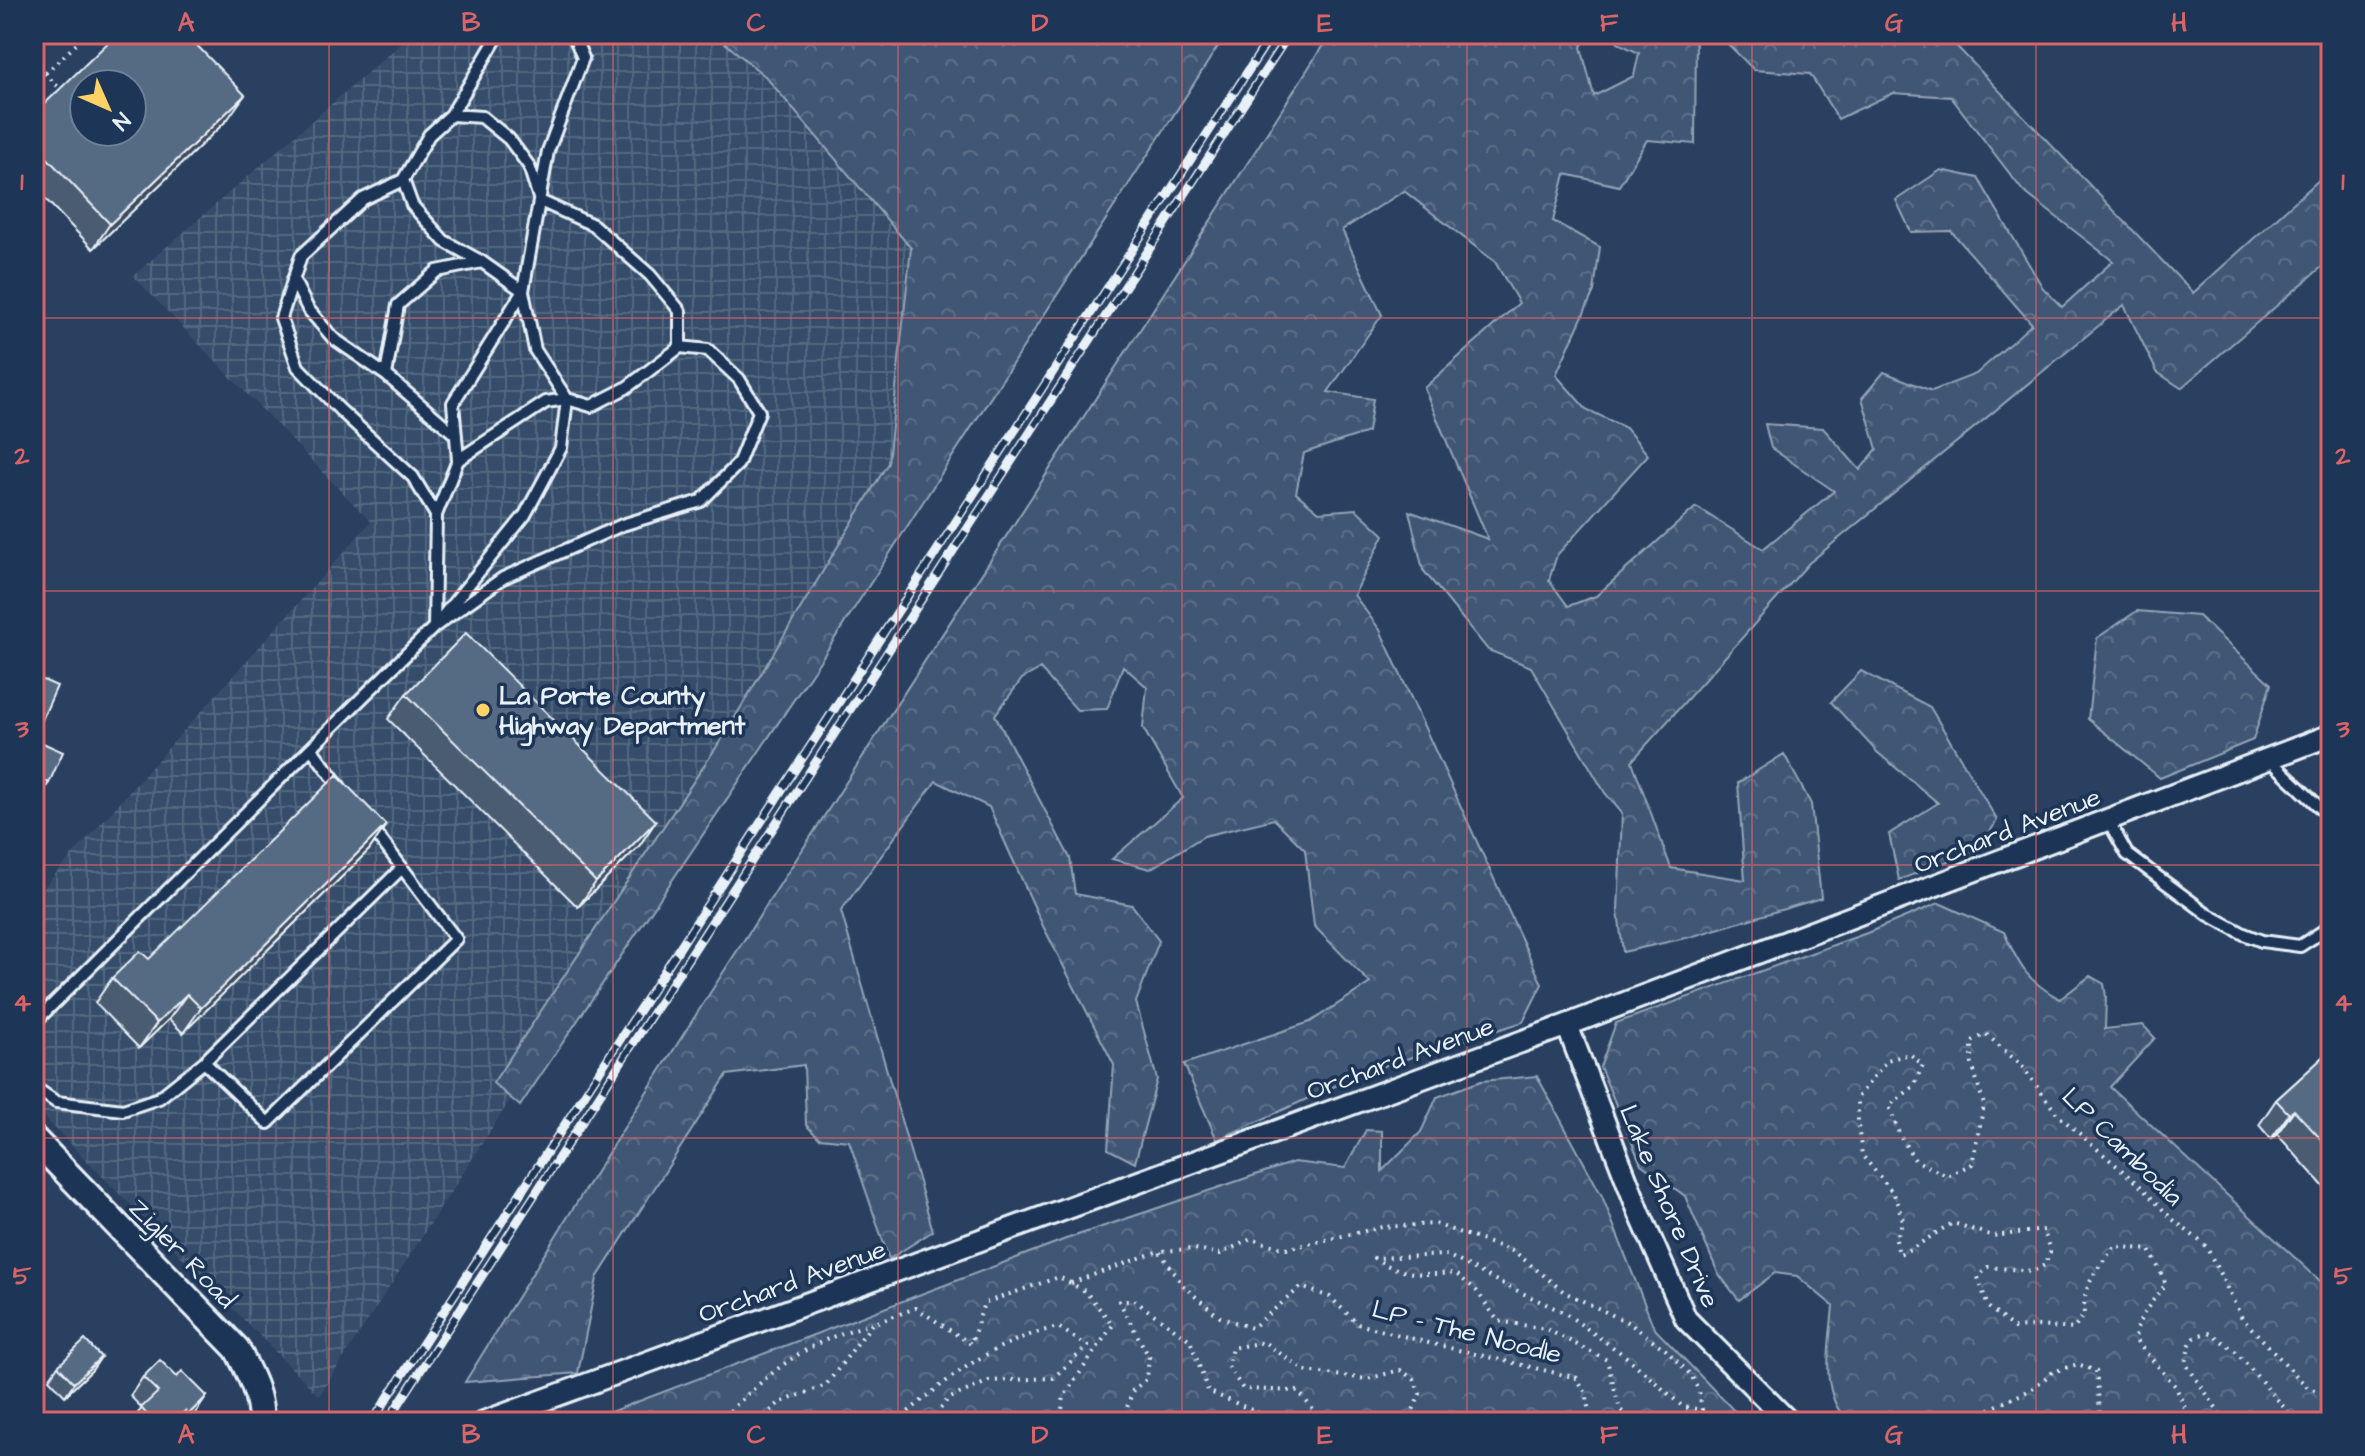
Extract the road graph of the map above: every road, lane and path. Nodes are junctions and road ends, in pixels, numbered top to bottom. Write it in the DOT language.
graph roads {
  1 [pos="87,34"];
  2 [pos="499,34"];
  3 [pos="573,34"];
  4 [pos="45,73"];
  5 [pos="34,84"];
  6 [pos="64,93"];
  7 [pos="451,115"];
  8 [pos="403,180"];
  9 [pos="540,201"];
  10 [pos="482,262"];
  11 [pos="293,279"];
  12 [pos="523,291"];
  13 [pos="680,347"];
  14 [pos="386,375"];
  15 [pos="567,399"];
  16 [pos="456,435"];
  17 [pos="458,460"];
  18 [pos="436,515"];
  19 [pos="434,627"];
  20 [pos="2331,735"];
  21 [pos="311,748"];
  22 [pos="2269,759"];
  23 [pos="347,796"];
  24 [pos="2331,818"];
  25 [pos="365,820"];
  26 [pos="2108,820"];
  27 [pos="402,868"];
  28 [pos="2331,926"];
  29 [pos="34,1023"];
  30 [pos="1567,1025"];
  31 [pos="204,1062"];
  32 [pos="34,1087"];
  33 [pos="34,1139"];
  34 [pos="1159,1251"];
  35 [pos="1071,1283"];
  36 [pos="872,1324"];
  37 [pos="2331,1395"];
  38 [pos="261,1422"];
  39 [pos="484,1422"];
  40 [pos="718,1422"];
  41 [pos="759,1422"];
  42 [pos="896,1422"];
  43 [pos="930,1422"];
  44 [pos="1060,1422"];
  45 [pos="1122,1422"];
  46 [pos="1279,1422"];
  47 [pos="1323,1422"];
  48 [pos="1408,1422"];
  49 [pos="1586,1422"];
  50 [pos="1637,1422"];
  51 [pos="1789,1422"];
  52 [pos="1951,1422"];
  53 [pos="2101,1422"];
  54 [pos="2191,1422"];
  55 [pos="2222,1422"];
  56 [pos="2300,1422"];
  1 -- 4 [label="path"];
  2 -- 7 [label="lane"];
  3 -- 9 [label="lane"];
  4 -- 5 [label="path"];
  4 -- 6 [label="path"];
  7 -- 8 [label="lane"];
  7 -- 9 [label="lane"];
  8 -- 10 [label="lane"];
  8 -- 11 [label="lane"];
  9 -- 12 [label="lane"];
  9 -- 13 [label="lane"];
  10 -- 12 [label="lane"];
  10 -- 14 [label="lane"];
  11 -- 14 [label="lane"];
  11 -- 18 [label="lane"];
  12 -- 15 [label="lane"];
  12 -- 16 [label="lane"];
  13 -- 15 [label="lane"];
  13 -- 19 [label="lane"];
  14 -- 16 [label="lane"];
  15 -- 17 [label="lane"];
  15 -- 19 [label="lane"];
  16 -- 17 [label="lane"];
  17 -- 18 [label="lane"];
  18 -- 19 [label="lane"];
  19 -- 21 [label="lane"];
  20 -- 22 [label="street, Orchard Avenue"];
  21 -- 23 [label="lane"];
  21 -- 29 [label="lane"];
  22 -- 24 [label="lane"];
  22 -- 26 [label="street, Orchard Avenue"];
  25 -- 27 [label="lane"];
  26 -- 28 [label="lane"];
  26 -- 30 [label="street, Orchard Avenue"];
  27 -- 31 [label="lane"];
  27 -- 31 [label="lane"];
  30 -- 39 [label="street, Orchard Avenue"];
  30 -- 51 [label="street, Lake Shore Drive"];
  31 -- 32 [label="lane"];
  33 -- 38 [label="street, Zigler Road"];
  34 -- 35 [label="path"];
  34 -- 49 [label="path, LP - The Noodle"];
  34 -- 50 [label="path, LP - The Noodle"];
  35 -- 36 [label="path"];
  35 -- 44 [label="path"];
  36 -- 40 [label="path"];
  36 -- 41 [label="path"];
  37 -- 54 [label="path, LP Cambodia"];
  42 -- 43 [label="path"];
  45 -- 46 [label="path"];
  47 -- 48 [label="path, LP - The Noodle"];
  52 -- 53 [label="path"];
  55 -- 56 [label="path"];
}
